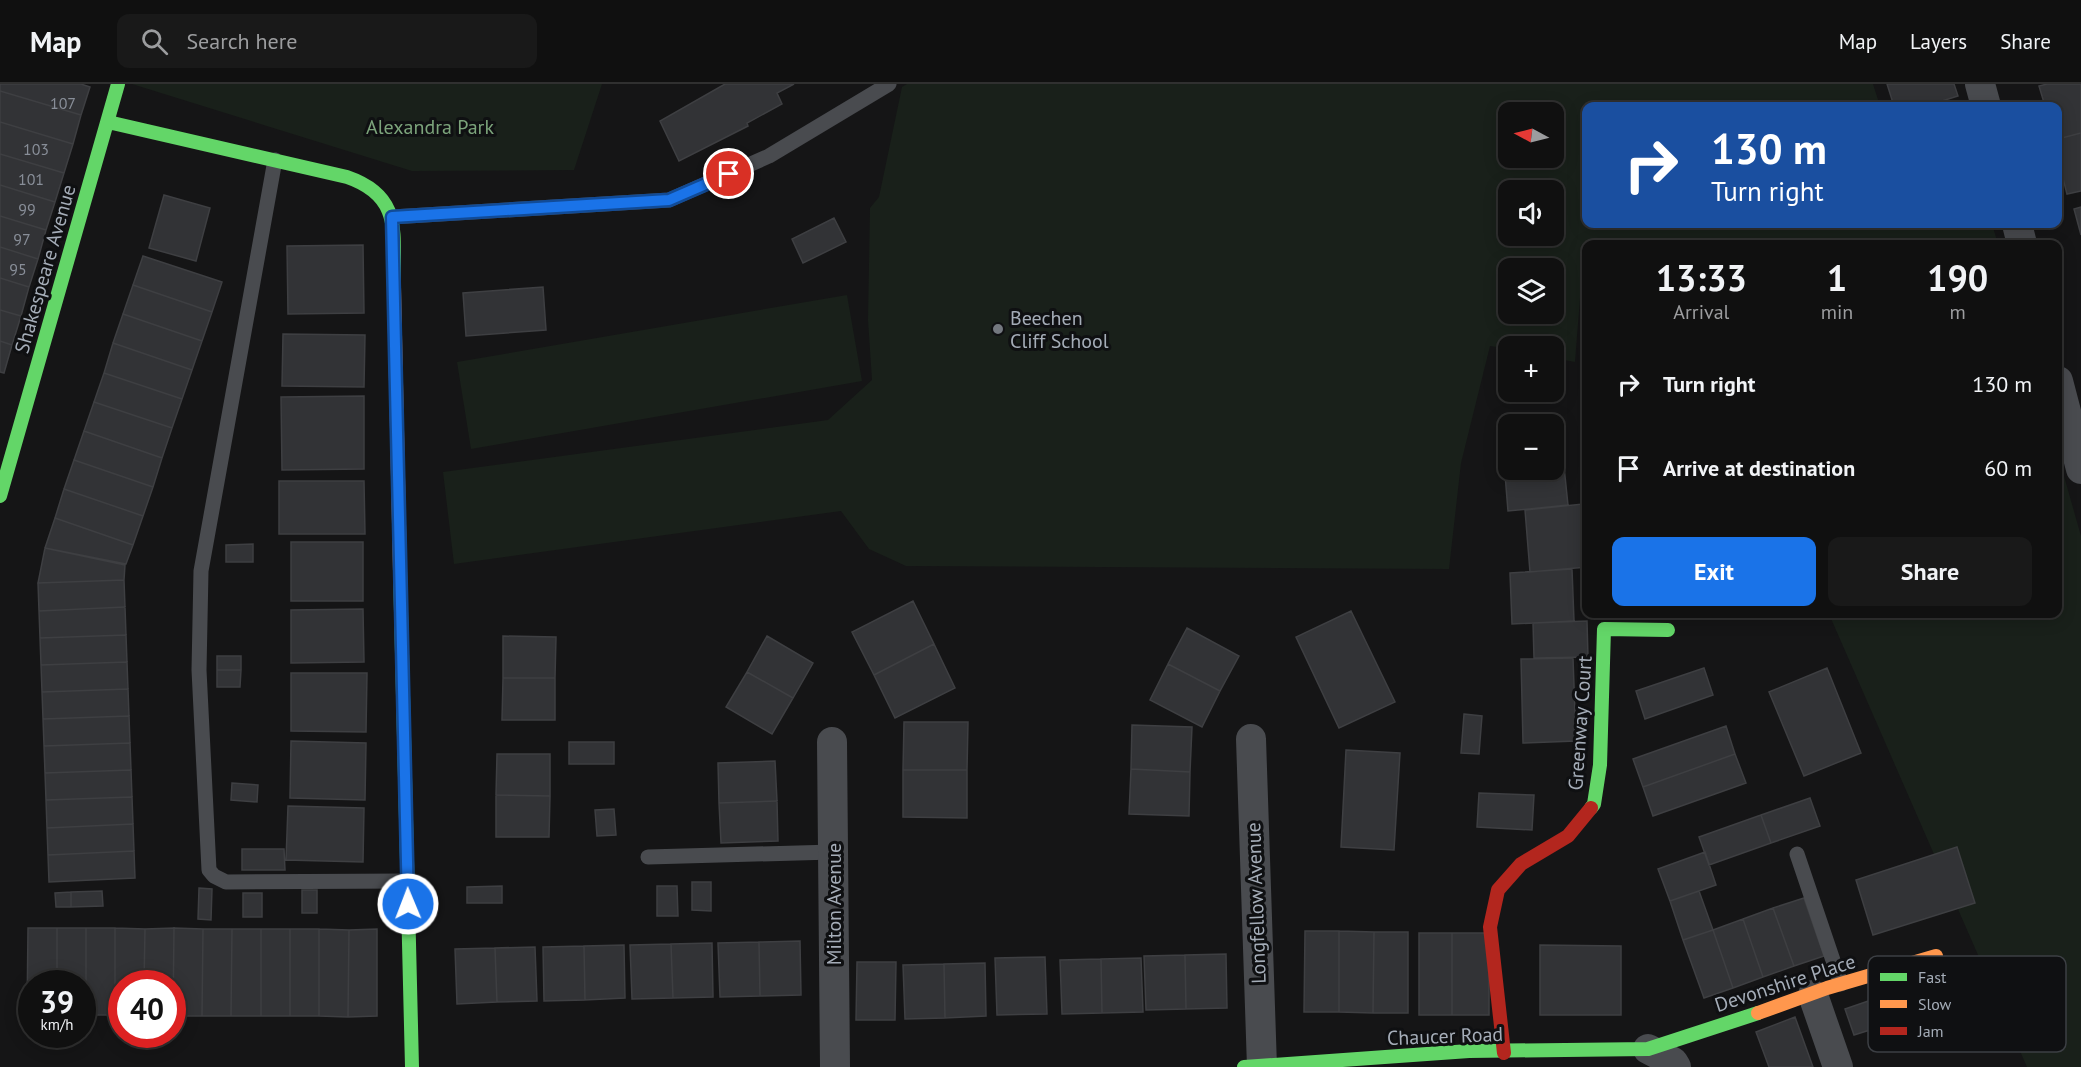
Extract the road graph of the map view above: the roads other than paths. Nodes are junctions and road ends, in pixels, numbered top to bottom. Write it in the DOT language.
graph roads {
  1 [pos="118,84"];
  2 [pos="889,84"];
  3 [pos="1980,84"];
  4 [pos="1985,102"];
  5 [pos="108,122"];
  6 [pos="275,160"];
  7 [pos="392,217"];
  8 [pos="2062,396"];
  9 [pos="2081,469"];
  10 [pos="0,496"];
  11 [pos="1668,630"];
  12 [pos="1251,739"];
  13 [pos="832,741"];
  14 [pos="833,852"];
  15 [pos="1797,854"];
  16 [pos="648,857"];
  17 [pos="408,881"];
  18 [pos="1868,976"];
  19 [pos="1841,984"];
  20 [pos="1813,995"];
  21 [pos="1648,1049"];
  22 [pos="1504,1053"];
  23 [pos="412,1067"];
  24 [pos="835,1067"];
  25 [pos="1244,1067"];
  26 [pos="1262,1067"];
  27 [pos="1676,1067"];
  28 [pos="1838,1067"];
  1 -- 5 [label="street, Shakespeare Avenue"];
  2 -- 7 [label="lane"];
  3 -- 4 [label="street"];
  5 -- 6 [label="street"];
  5 -- 10 [label="street, Shakespeare Avenue"];
  6 -- 7 [label="street"];
  6 -- 17 [label="lane"];
  7 -- 17 [label="street"];
  8 -- 9 [label="street"];
  11 -- 22 [label="street, Greenway Court"];
  12 -- 26 [label="street, Longfellow Avenue"];
  13 -- 14 [label="street, Milton Avenue"];
  14 -- 16 [label="lane"];
  14 -- 24 [label="street, Milton Avenue"];
  15 -- 19 [label="lane"];
  17 -- 23 [label="street"];
  18 -- 19 [label="street, Devonshire Place"];
  19 -- 20 [label="street, Devonshire Place"];
  20 -- 21 [label="street, Devonshire Place"];
  20 -- 28 [label="street"];
  21 -- 22 [label="street, Chaucer Road"];
  21 -- 27 [label="street"];
  22 -- 26 [label="street, Chaucer Road"];
  25 -- 26 [label="street, Chaucer Road"];
}
